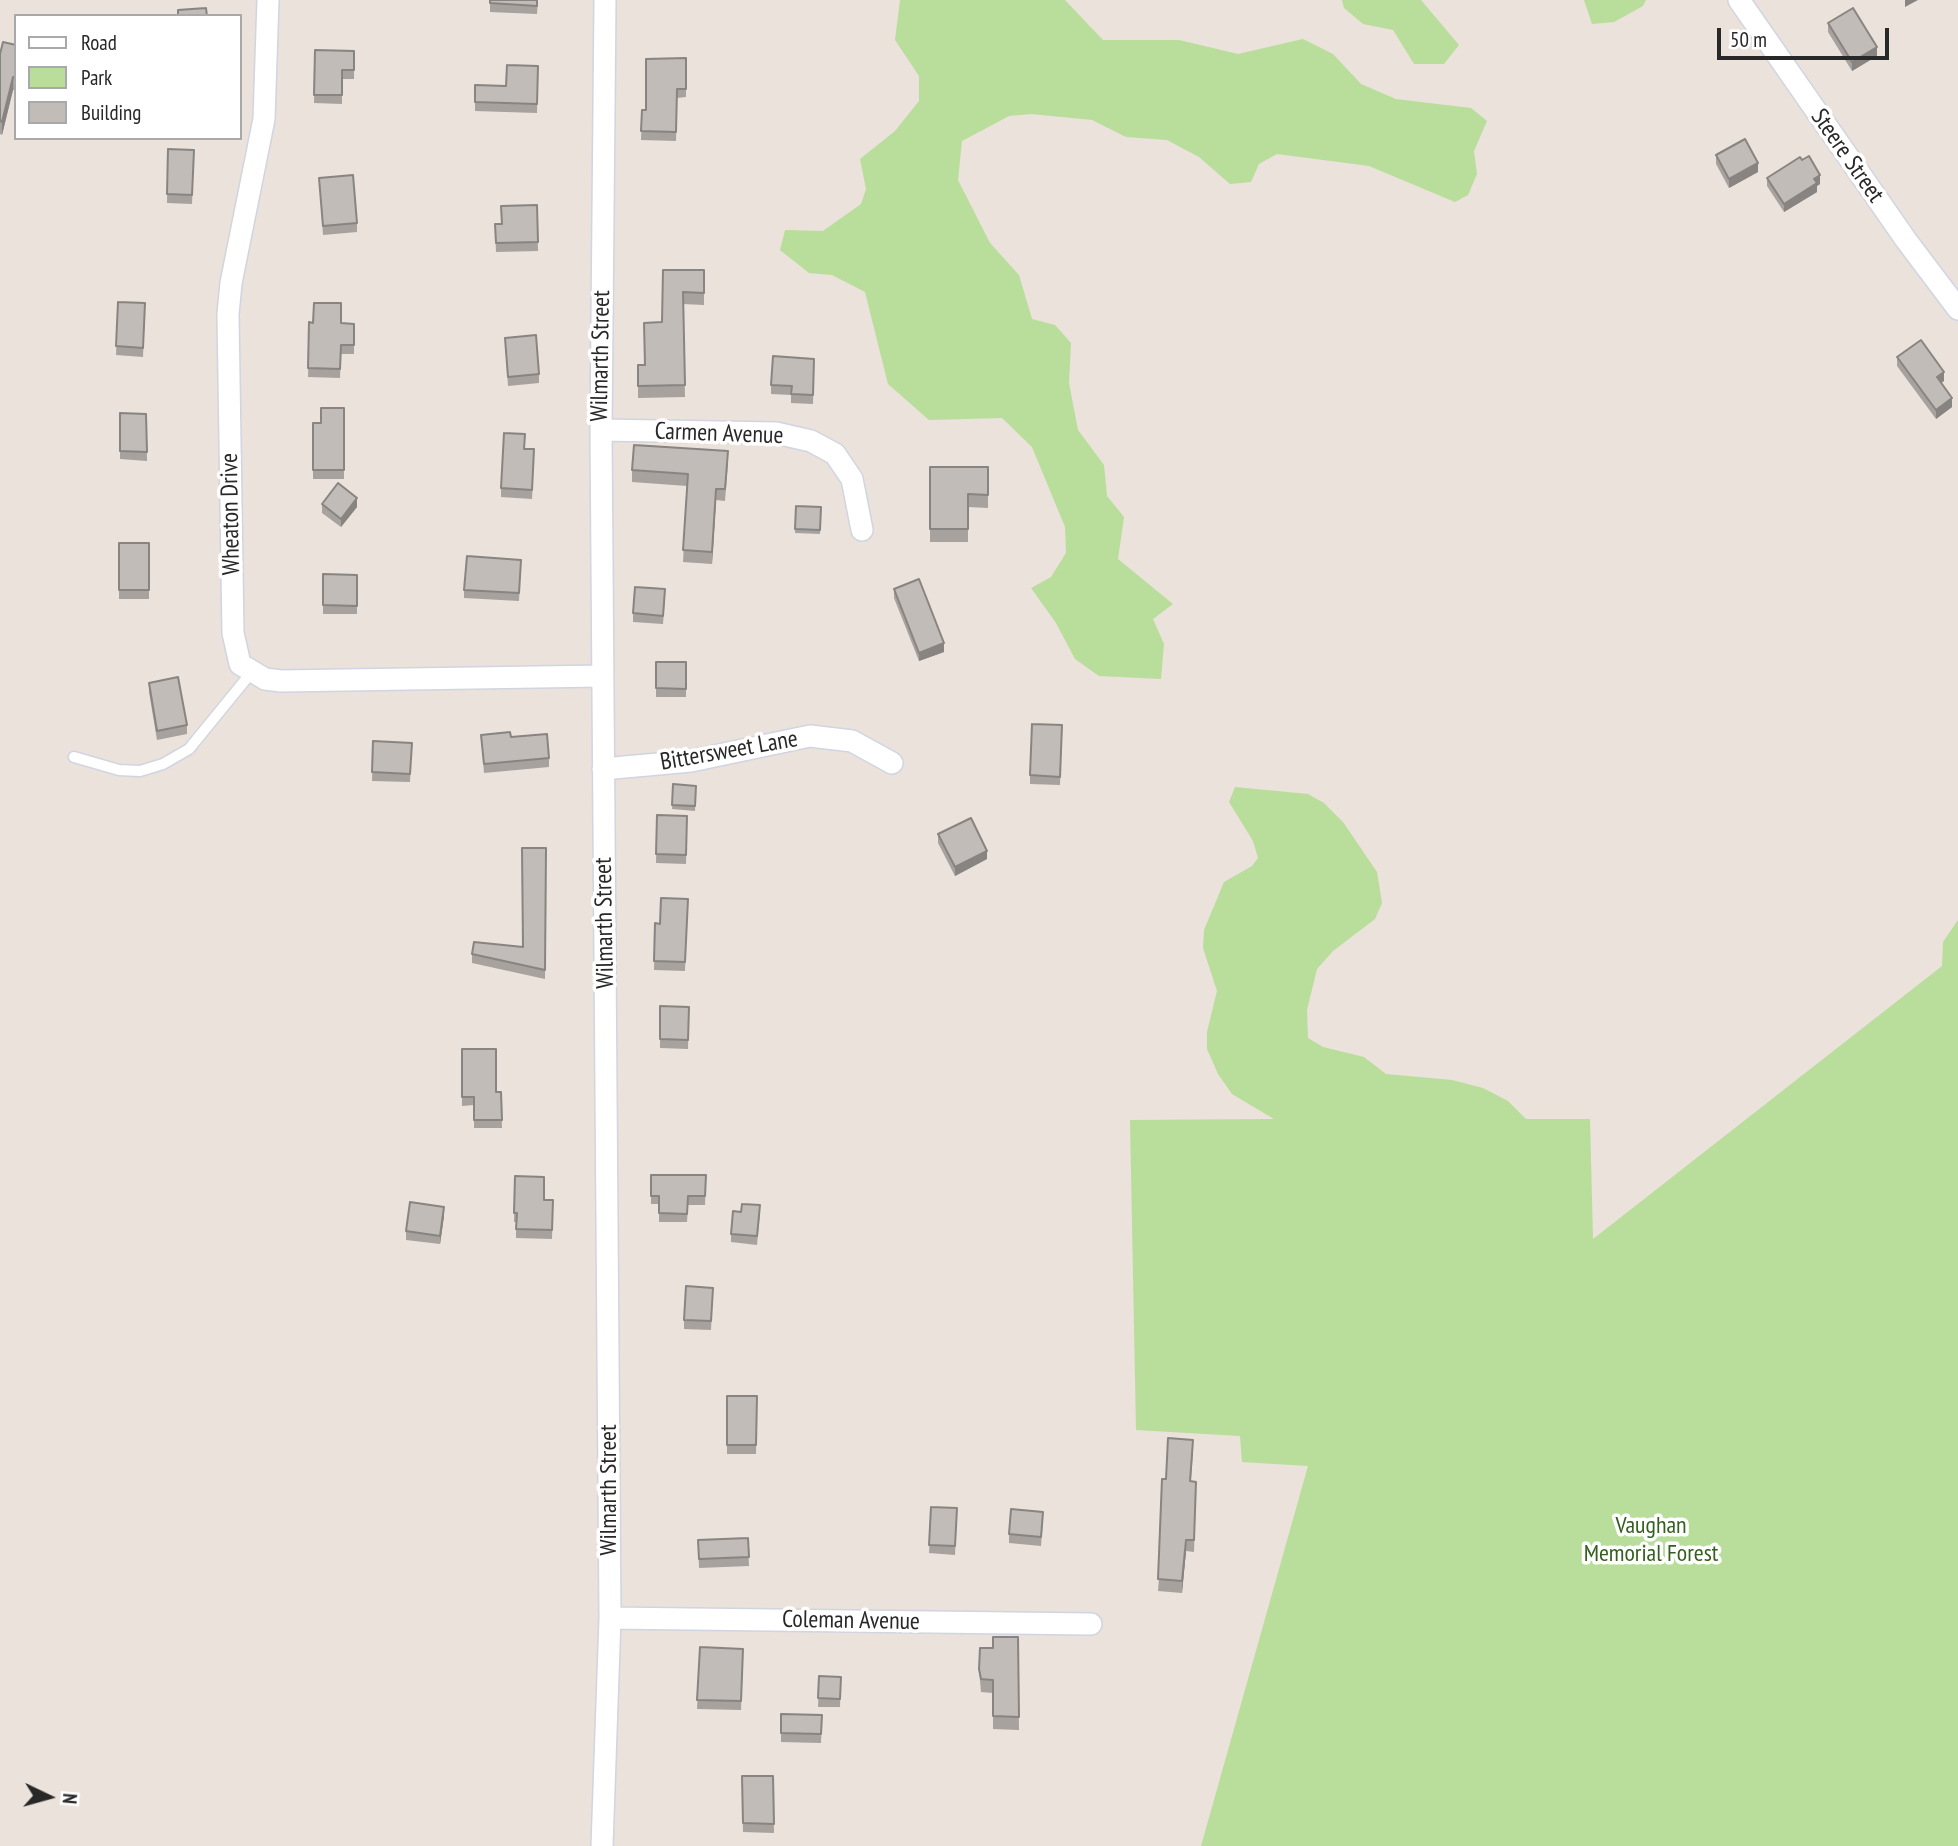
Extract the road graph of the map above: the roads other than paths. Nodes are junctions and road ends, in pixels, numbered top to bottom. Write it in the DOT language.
graph roads {
  1 [pos="268,0"];
  2 [pos="605,0"];
  3 [pos="1739,0"];
  4 [pos="1958,309"];
  5 [pos="601,430"];
  6 [pos="862,530"];
  7 [pos="251,673"];
  8 [pos="603,676"];
  9 [pos="74,757"];
  10 [pos="892,763"];
  11 [pos="603,769"];
  12 [pos="610,1618"];
  13 [pos="1091,1624"];
  14 [pos="602,1846"];
  1 -- 7 [label="street, Wheaton Drive"];
  2 -- 5 [label="street, Wilmarth Street"];
  3 -- 4 [label="street, Steere Street"];
  5 -- 6 [label="street, Carmen Avenue"];
  5 -- 8 [label="street, Wilmarth Street"];
  7 -- 8 [label="street"];
  7 -- 9 [label="lane"];
  8 -- 11 [label="street, Wilmarth Street"];
  10 -- 11 [label="street, Bittersweet Lane"];
  11 -- 12 [label="street, Wilmarth Street"];
  12 -- 13 [label="street, Coleman Avenue"];
  12 -- 14 [label="street, Wilmarth Street"];
}
